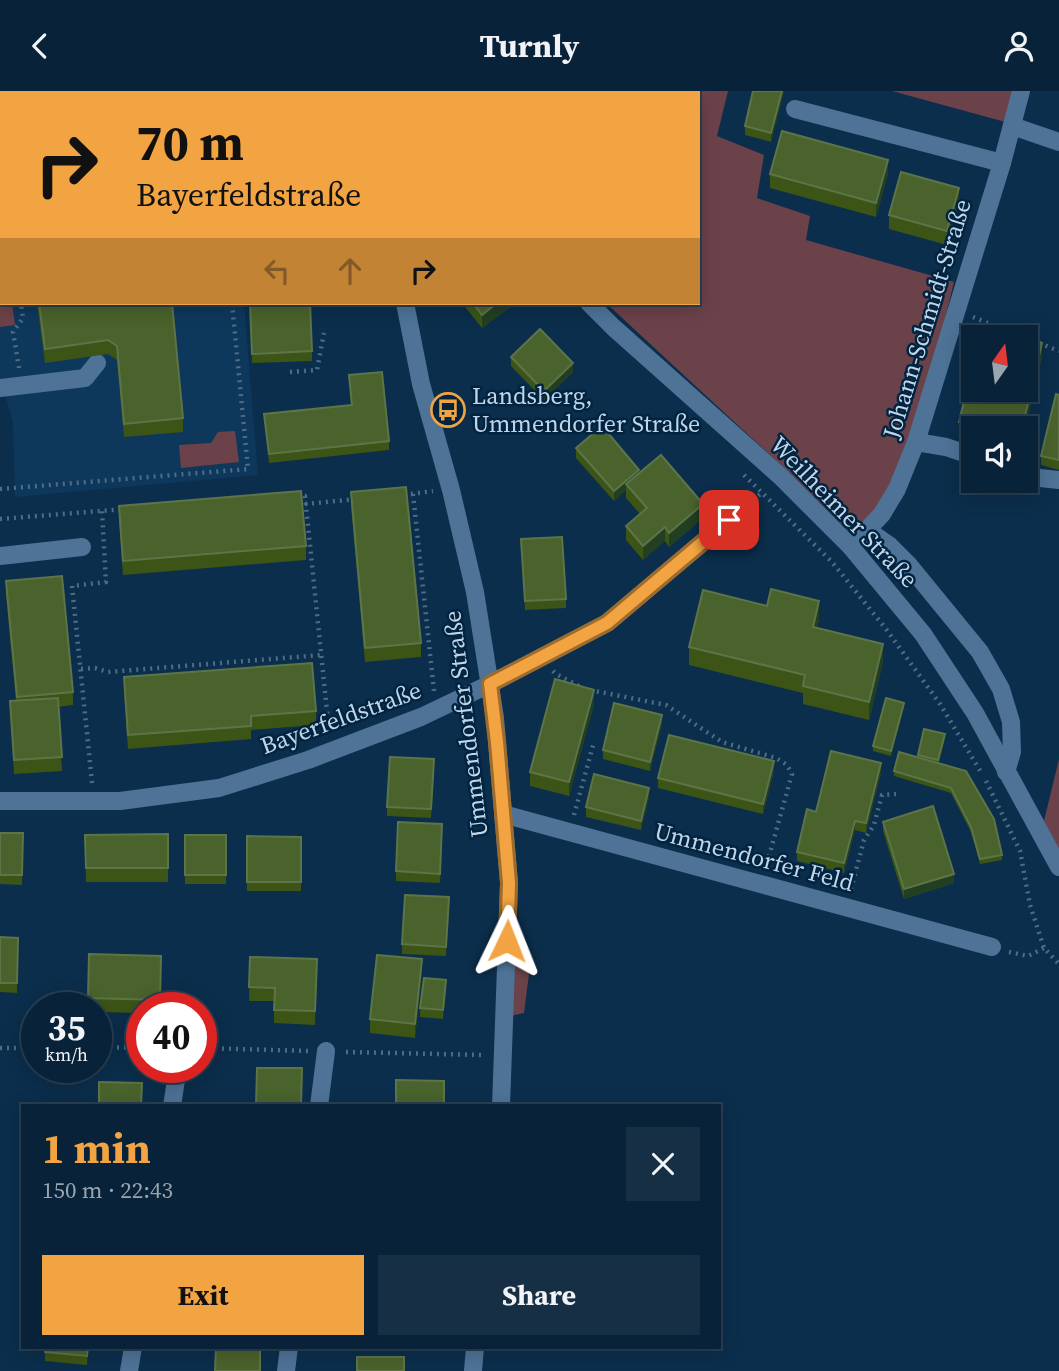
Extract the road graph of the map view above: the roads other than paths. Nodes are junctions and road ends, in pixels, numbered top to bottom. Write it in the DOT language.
graph roads {
  1 [pos="1021,91"];
  2 [pos="796,109"];
  3 [pos="1012,126"];
  4 [pos="1059,142"];
  5 [pos="1002,163"];
  6 [pos="405,305"];
  7 [pos="591,305"];
  8 [pos="97,363"];
  9 [pos="0,388"];
  10 [pos="916,442"];
  11 [pos="961,452"];
  12 [pos="1038,477"];
  13 [pos="1059,480"];
  14 [pos="729,520"];
  15 [pos="867,530"];
  16 [pos="82,547"];
  17 [pos="851,547"];
  18 [pos="0,556"];
  19 [pos="490,684"];
  20 [pos="1006,772"];
  21 [pos="0,801"];
  22 [pos="503,814"];
  23 [pos="1059,867"];
  24 [pos="992,947"];
  25 [pos="326,1051"];
  26 [pos="176,1083"];
  27 [pos="172,1104"];
  28 [pos="319,1104"];
  29 [pos="501,1104"];
  30 [pos="133,1349"];
  31 [pos="289,1349"];
  32 [pos="475,1349"];
  33 [pos="129,1371"];
  34 [pos="286,1371"];
  35 [pos="473,1371"];
  1 -- 3 [label="street, Johann-Schmidt-Straße"];
  2 -- 5 [label="street"];
  3 -- 4 [label="street"];
  3 -- 5 [label="street, Johann-Schmidt-Straße"];
  5 -- 10 [label="street, Johann-Schmidt-Straße"];
  6 -- 19 [label="street, Ummendorfer Straße"];
  7 -- 17 [label="street, Weilheimer Straße"];
  8 -- 9 [label="street"];
  10 -- 11 [label="street"];
  10 -- 15 [label="street, Johann-Schmidt-Straße"];
  12 -- 13 [label="street"];
  14 -- 19 [label="street, Bayerfeldstraße"];
  15 -- 17 [label="street, Johann-Schmidt-Straße"];
  15 -- 20 [label="street"];
  16 -- 18 [label="street"];
  17 -- 20 [label="street, Weilheimer Straße"];
  19 -- 21 [label="street, Bayerfeldstraße"];
  19 -- 22 [label="street, Ummendorfer Straße"];
  20 -- 23 [label="street, Weilheimer Straße"];
  22 -- 24 [label="street, Ummendorfer Feld"];
  22 -- 29 [label="street, Ummendorfer Straße"];
  25 -- 28 [label="street"];
  26 -- 27 [label="street"];
  30 -- 33 [label="street"];
  31 -- 34 [label="street"];
  32 -- 35 [label="street"];
}
